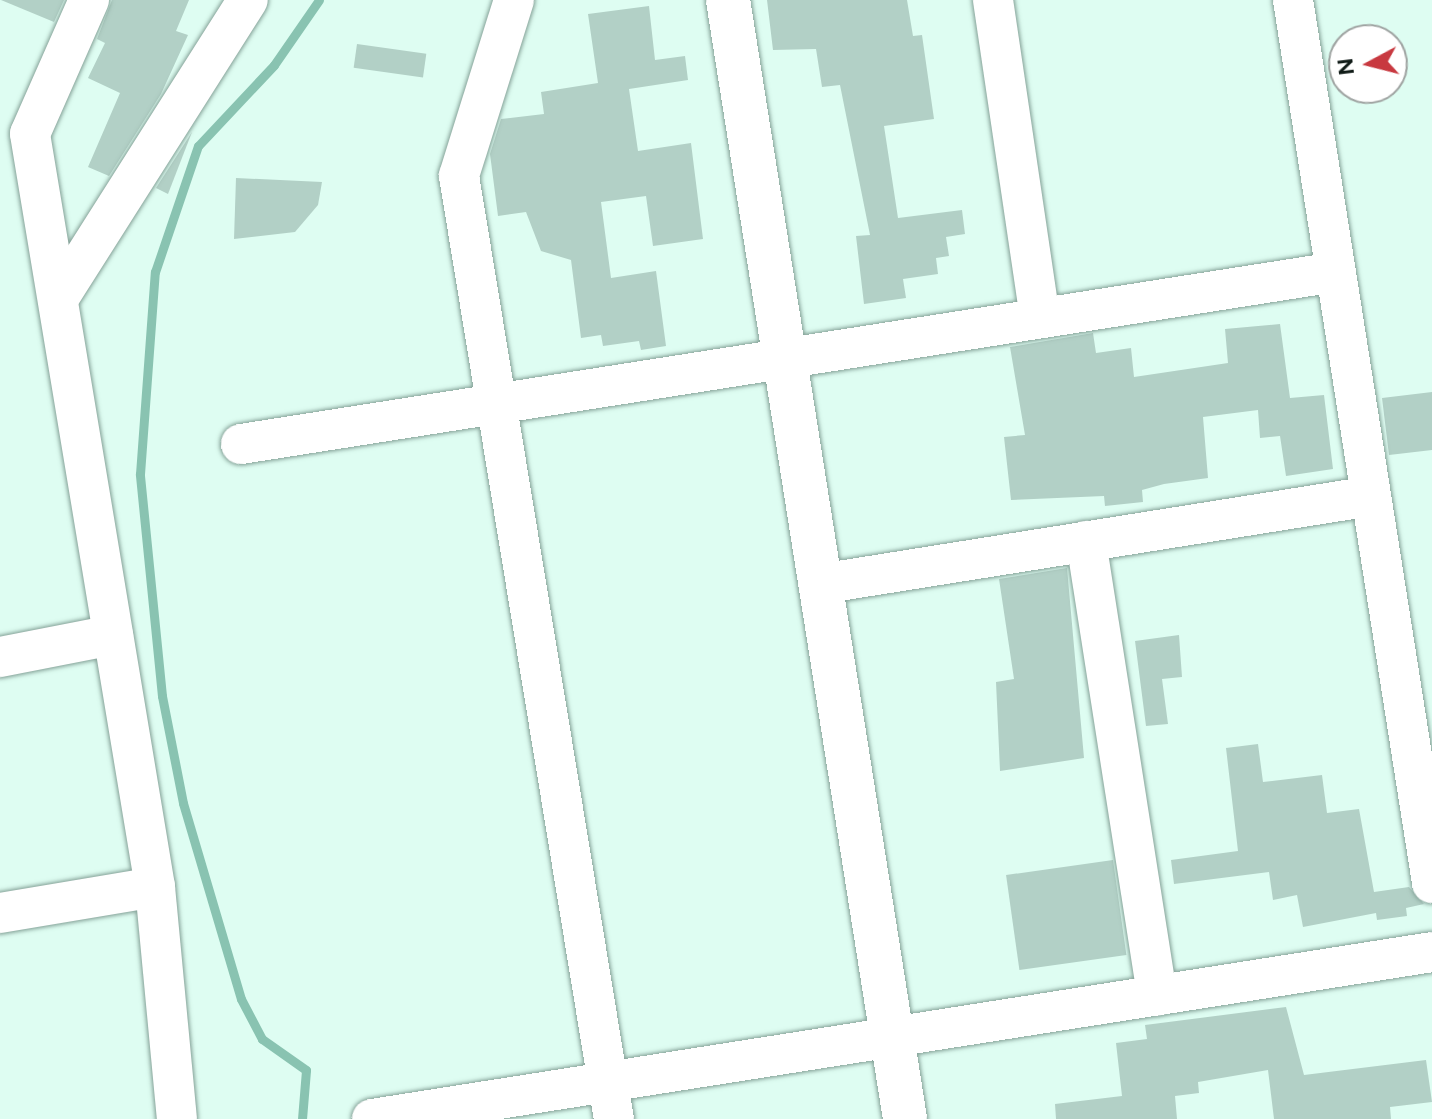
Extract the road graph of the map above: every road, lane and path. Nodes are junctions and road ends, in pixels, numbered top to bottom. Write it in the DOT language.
graph roads {
  1 [pos="89,0"];
  2 [pos="248,0"];
  3 [pos="514,0"];
  4 [pos="728,0"];
  5 [pos="993,0"];
  6 [pos="1293,0"];
  7 [pos="15,136"];
  8 [pos="1336,272"];
  9 [pos="58,299"];
  10 [pos="1040,318"];
  11 [pos="785,359"];
  12 [pos="496,404"];
  13 [pos="241,444"];
  14 [pos="1371,496"];
  15 [pos="1086,541"];
  16 [pos="820,584"];
  17 [pos="113,635"];
  18 [pos="0,657"];
  19 [pos="1416,681"];
  20 [pos="1432,883"];
  21 [pos="155,887"];
  22 [pos="0,913"];
  23 [pos="1432,952"];
  24 [pos="1157,995"];
  25 [pos="892,1037"];
  26 [pos="611,1100"];
  27 [pos="177,1119"];
  28 [pos="372,1119"];
  29 [pos="905,1119"];
  1 -- 7 [label="street"];
  2 -- 9 [label="street"];
  3 -- 12 [label="street"];
  4 -- 11 [label="main road"];
  5 -- 10 [label="street"];
  6 -- 8 [label="street"];
  7 -- 9 [label="street"];
  8 -- 10 [label="street"];
  8 -- 14 [label="street"];
  9 -- 17 [label="street"];
  10 -- 11 [label="street"];
  11 -- 12 [label="street"];
  11 -- 16 [label="main road"];
  12 -- 13 [label="street"];
  12 -- 26 [label="street"];
  14 -- 15 [label="street"];
  14 -- 19 [label="street"];
  15 -- 16 [label="street"];
  15 -- 24 [label="street"];
  16 -- 25 [label="main road"];
  17 -- 18 [label="street"];
  17 -- 21 [label="street"];
  19 -- 20 [label="street"];
  21 -- 22 [label="street"];
  21 -- 27 [label="street"];
  23 -- 24 [label="street"];
  24 -- 25 [label="street"];
  25 -- 26 [label="street"];
  25 -- 29 [label="main road"];
  26 -- 28 [label="street"];
}
